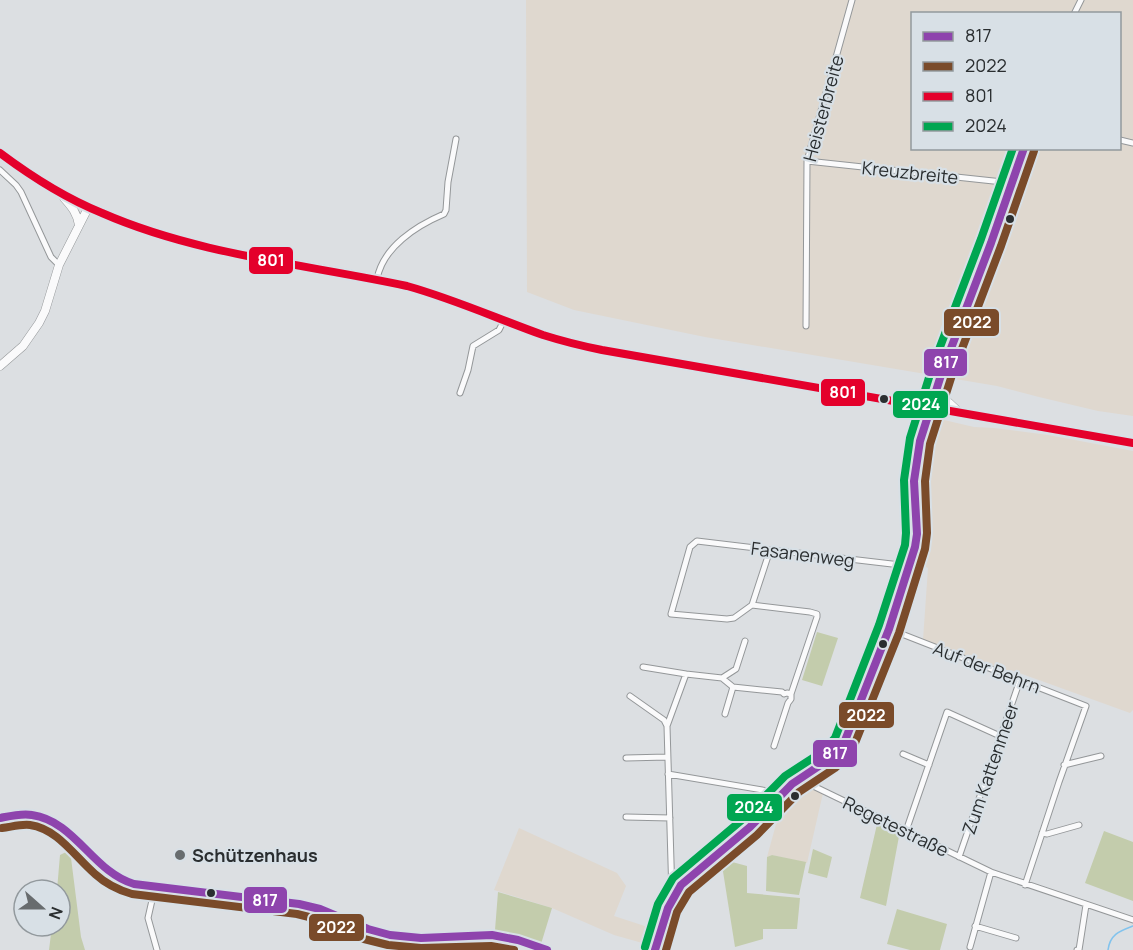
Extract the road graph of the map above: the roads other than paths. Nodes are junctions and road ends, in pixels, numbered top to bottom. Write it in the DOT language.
graph roads {
  1 [pos="852,0"];
  2 [pos="456,140"];
  3 [pos="1023,150"];
  4 [pos="0,153"];
  5 [pos="807,161"];
  6 [pos="0,170"];
  7 [pos="1012,183"];
  8 [pos="61,194"];
  9 [pos="88,208"];
  10 [pos="79,225"];
  11 [pos="58,265"];
  12 [pos="377,279"];
  13 [pos="504,320"];
  14 [pos="806,326"];
  15 [pos="0,366"];
  16 [pos="938,385"];
  17 [pos="460,393"];
  18 [pos="902,403"];
  19 [pos="931,408"];
  20 [pos="960,412"];
  21 [pos="923,430"];
  22 [pos="1133,443"];
  23 [pos="770,550"];
  24 [pos="909,566"];
  25 [pos="752,605"];
  26 [pos="889,629"];
  27 [pos="745,641"];
  28 [pos="643,667"];
  29 [pos="686,674"];
  30 [pos="722,678"];
  31 [pos="1020,680"];
  32 [pos="733,687"];
  33 [pos="791,694"];
  34 [pos="630,696"];
  35 [pos="725,714"];
  36 [pos="667,726"];
  37 [pos="1000,736"];
  38 [pos="774,746"];
  39 [pos="903,754"];
  40 [pos="1101,756"];
  41 [pos="667,757"];
  42 [pos="626,759"];
  43 [pos="929,765"];
  44 [pos="1064,765"];
  45 [pos="668,774"];
  46 [pos="802,778"];
  47 [pos="778,797"];
  48 [pos="626,817"];
  49 [pos="0,818"];
  50 [pos="670,818"];
  51 [pos="1079,825"];
  52 [pos="906,831"];
  53 [pos="1042,833"];
  54 [pos="959,857"];
  55 [pos="991,872"];
  56 [pos="1025,885"];
  57 [pos="155,887"];
  58 [pos="672,896"];
  59 [pos="1086,904"];
  60 [pos="1133,920"];
  61 [pos="975,927"];
  62 [pos="1016,938"];
  63 [pos="970,947"];
  64 [pos="157,950"];
  65 [pos="547,950"];
  66 [pos="656,950"];
  67 [pos="1077,950"];
  1 -- 5 [label="street, Heisterbreite"];
  2 -- 12 [label="street"];
  3 -- 7 [label="street"];
  4 -- 8 [label="main road"];
  5 -- 7 [label="street, Kreuzbreite"];
  5 -- 14 [label="street, Heisterbreite"];
  6 -- 11 [label="street"];
  7 -- 16 [label="street"];
  8 -- 9 [label="main road"];
  8 -- 10 [label="main road"];
  9 -- 10 [label="main road"];
  9 -- 12 [label="main road"];
  10 -- 11 [label="main road"];
  11 -- 15 [label="main road"];
  12 -- 13 [label="main road"];
  13 -- 17 [label="street"];
  13 -- 18 [label="main road"];
  16 -- 19 [label="street"];
  16 -- 20 [label="main road"];
  18 -- 19 [label="main road"];
  18 -- 21 [label="main road"];
  19 -- 20 [label="main road"];
  19 -- 21 [label="main road"];
  20 -- 22 [label="main road"];
  21 -- 24 [label="main road"];
  23 -- 24 [label="street, Fasanenweg"];
  23 -- 25 [label="street"];
  23 -- 25 [label="street, Fasanenweg"];
  24 -- 26 [label="main road"];
  25 -- 33 [label="street"];
  26 -- 31 [label="street, Auf der Behrn"];
  26 -- 46 [label="main road"];
  27 -- 30 [label="street"];
  28 -- 29 [label="street"];
  29 -- 30 [label="street"];
  29 -- 36 [label="street"];
  30 -- 32 [label="street"];
  31 -- 37 [label="street, Zum Kattenmeer"];
  31 -- 44 [label="street, Auf der Behrn"];
  32 -- 33 [label="street"];
  32 -- 35 [label="street"];
  33 -- 38 [label="street"];
  34 -- 36 [label="street"];
  36 -- 41 [label="street"];
  37 -- 43 [label="street"];
  37 -- 54 [label="street, Zum Kattenmeer"];
  39 -- 43 [label="street"];
  40 -- 44 [label="street"];
  41 -- 42 [label="street"];
  41 -- 45 [label="street"];
  43 -- 52 [label="street"];
  44 -- 53 [label="street"];
  45 -- 47 [label="street"];
  45 -- 50 [label="street"];
  46 -- 47 [label="main road"];
  46 -- 52 [label="street, Regetestraße"];
  47 -- 58 [label="main road"];
  48 -- 50 [label="street"];
  49 -- 57 [label="main road"];
  50 -- 58 [label="street"];
  51 -- 53 [label="street"];
  52 -- 54 [label="street, Regetestraße"];
  53 -- 56 [label="street"];
  54 -- 55 [label="street, Regetestraße"];
  55 -- 56 [label="street, Regetestraße"];
  55 -- 61 [label="street"];
  56 -- 59 [label="street, Regetestraße"];
  57 -- 64 [label="street"];
  57 -- 65 [label="main road"];
  58 -- 66 [label="main road"];
  59 -- 60 [label="street, Regetestraße"];
  59 -- 67 [label="street"];
  61 -- 62 [label="street"];
  61 -- 63 [label="street"];
}
